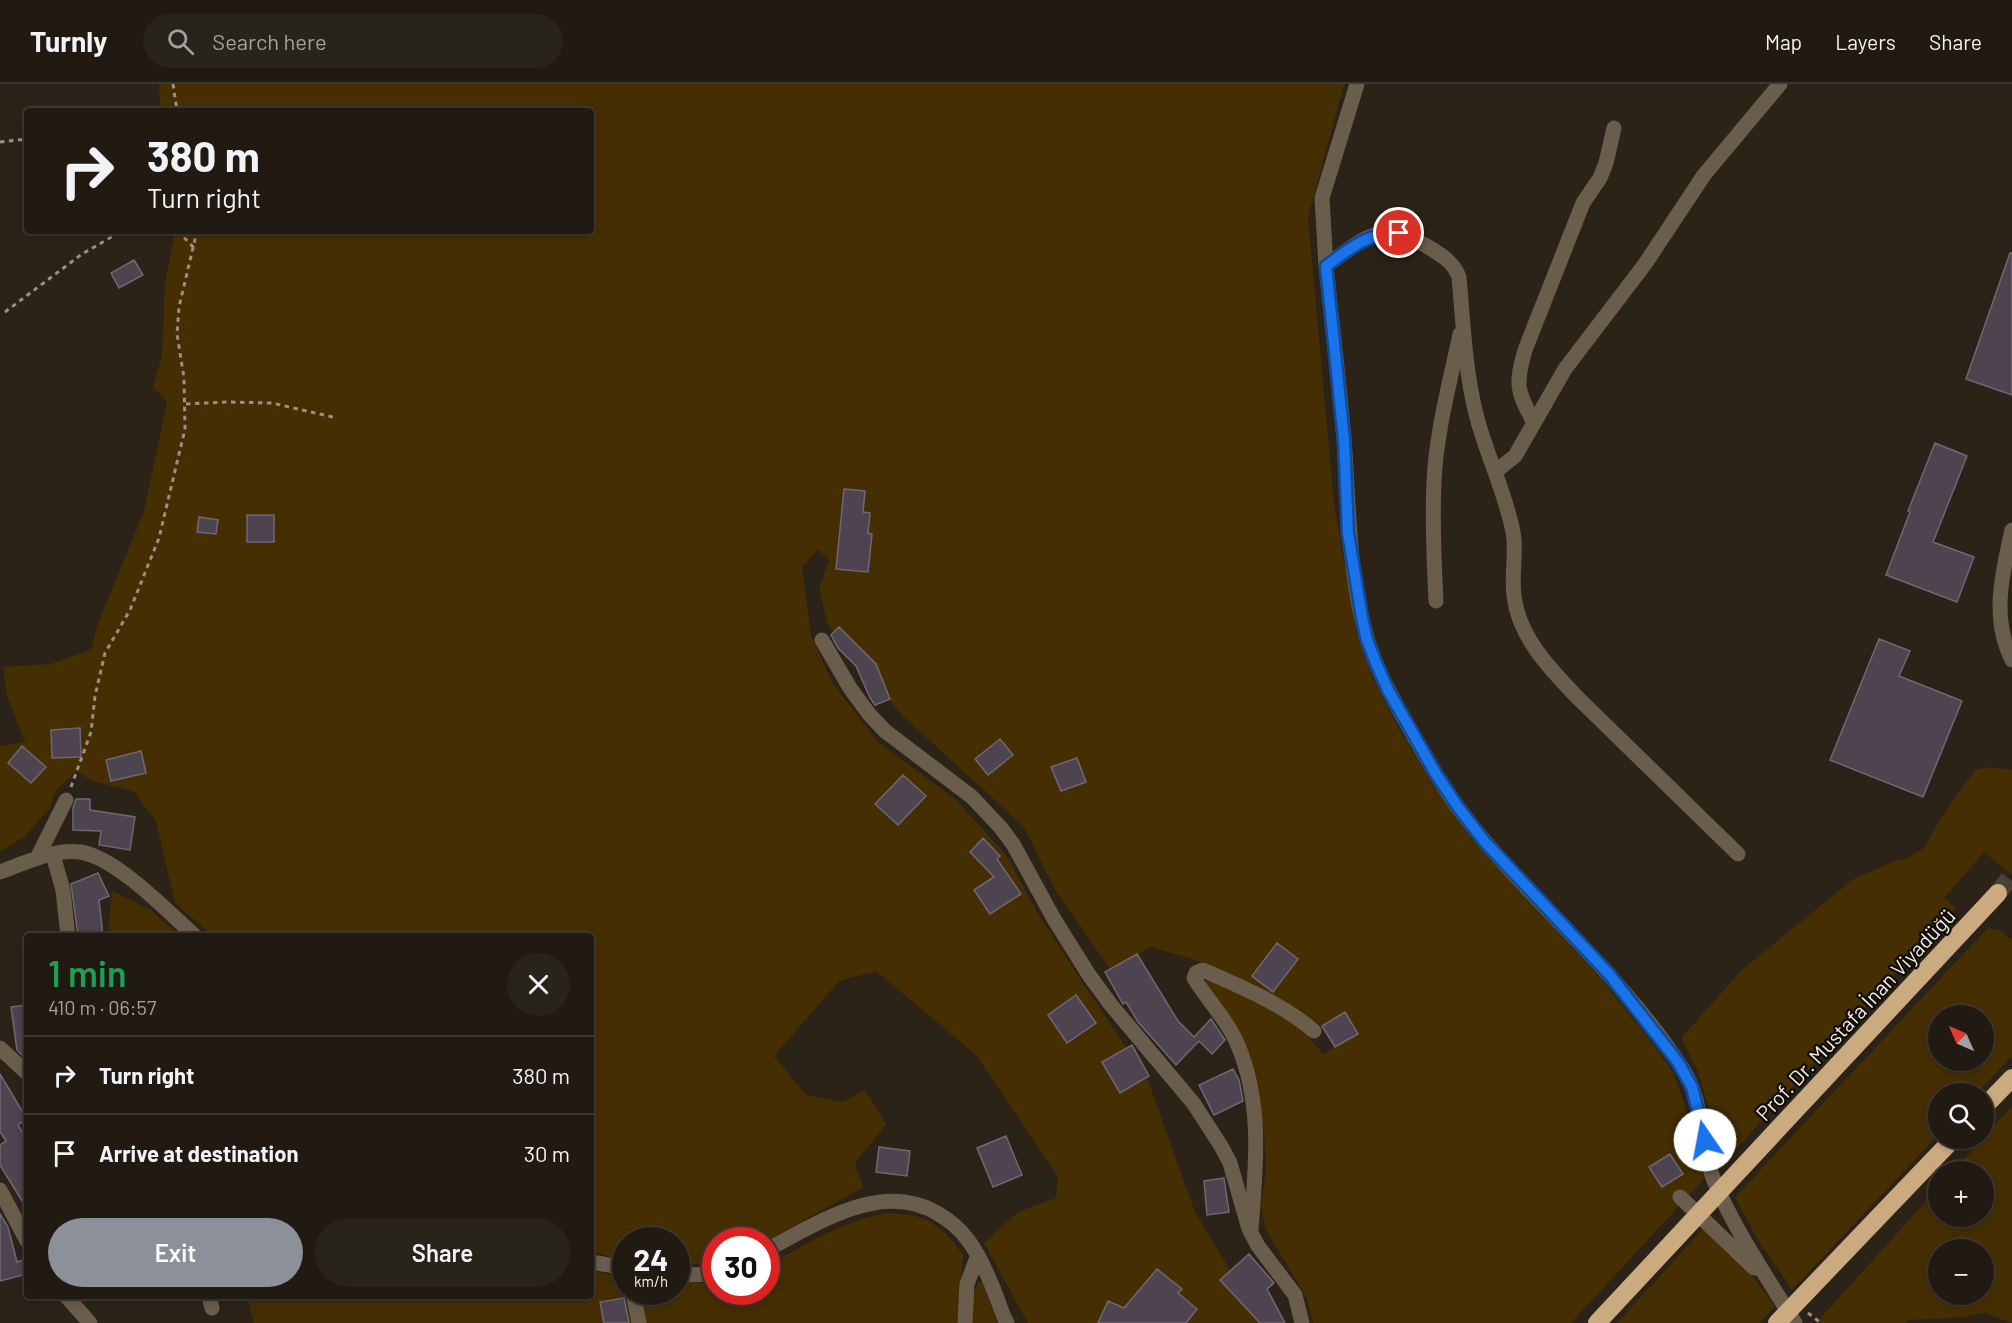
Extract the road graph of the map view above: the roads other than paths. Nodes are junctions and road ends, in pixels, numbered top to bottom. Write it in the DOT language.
graph roads {
  1 [pos="1357,84"];
  2 [pos="1780,84"];
  3 [pos="1614,129"];
  4 [pos="1326,266"];
  5 [pos="1463,321"];
  6 [pos="1534,423"];
  7 [pos="1496,472"];
  8 [pos="2012,530"];
  9 [pos="1436,601"];
  10 [pos="822,640"];
  11 [pos="2012,660"];
  12 [pos="66,800"];
  13 [pos="1738,854"];
  14 [pos="53,855"];
  15 [pos="37,858"];
  16 [pos="0,872"];
  17 [pos="1998,893"];
  18 [pos="68,933"];
  19 [pos="192,933"];
  20 [pos="1314,1031"];
  21 [pos="0,1048"];
  22 [pos="24,1070"];
  23 [pos="2012,1078"];
  24 [pos="1994,1097"];
  25 [pos="1943,1149"];
  26 [pos="0,1191"];
  27 [pos="1680,1197"];
  28 [pos="1251,1232"];
  29 [pos="24,1235"];
  30 [pos="780,1243"];
  31 [pos="978,1255"];
  32 [pos="594,1263"];
  33 [pos="612,1266"];
  34 [pos="1771,1284"];
  35 [pos="69,1299"];
  36 [pos="636,1305"];
  37 [pos="90,1323"];
  38 [pos="639,1323"];
  39 [pos="965,1323"];
  40 [pos="1007,1323"];
  41 [pos="1302,1323"];
  42 [pos="1597,1323"];
  43 [pos="1777,1323"];
  44 [pos="1796,1323"];
  1 -- 4 [label="street"];
  2 -- 6 [label="street"];
  3 -- 6 [label="street"];
  4 -- 5 [label="street"];
  4 -- 34 [label="street"];
  5 -- 7 [label="street"];
  5 -- 9 [label="street"];
  6 -- 7 [label="street"];
  7 -- 13 [label="street"];
  8 -- 11 [label="street"];
  10 -- 28 [label="street"];
  12 -- 15 [label="street"];
  14 -- 15 [label="street"];
  14 -- 18 [label="street"];
  14 -- 19 [label="street"];
  15 -- 16 [label="street"];
  17 -- 42 [label="highway, Prof. Dr. Mustafa İnan Viyadüğü, bridge"];
  20 -- 28 [label="street"];
  21 -- 22 [label="street"];
  23 -- 24 [label="highway"];
  25 -- 43 [label="highway, bridge"];
  26 -- 29 [label="street"];
  27 -- 34 [label="street"];
  28 -- 41 [label="street"];
  30 -- 31 [label="street"];
  31 -- 39 [label="street"];
  31 -- 40 [label="street"];
  32 -- 33 [label="street"];
  34 -- 44 [label="street"];
  35 -- 37 [label="street"];
  36 -- 38 [label="street"];
}
